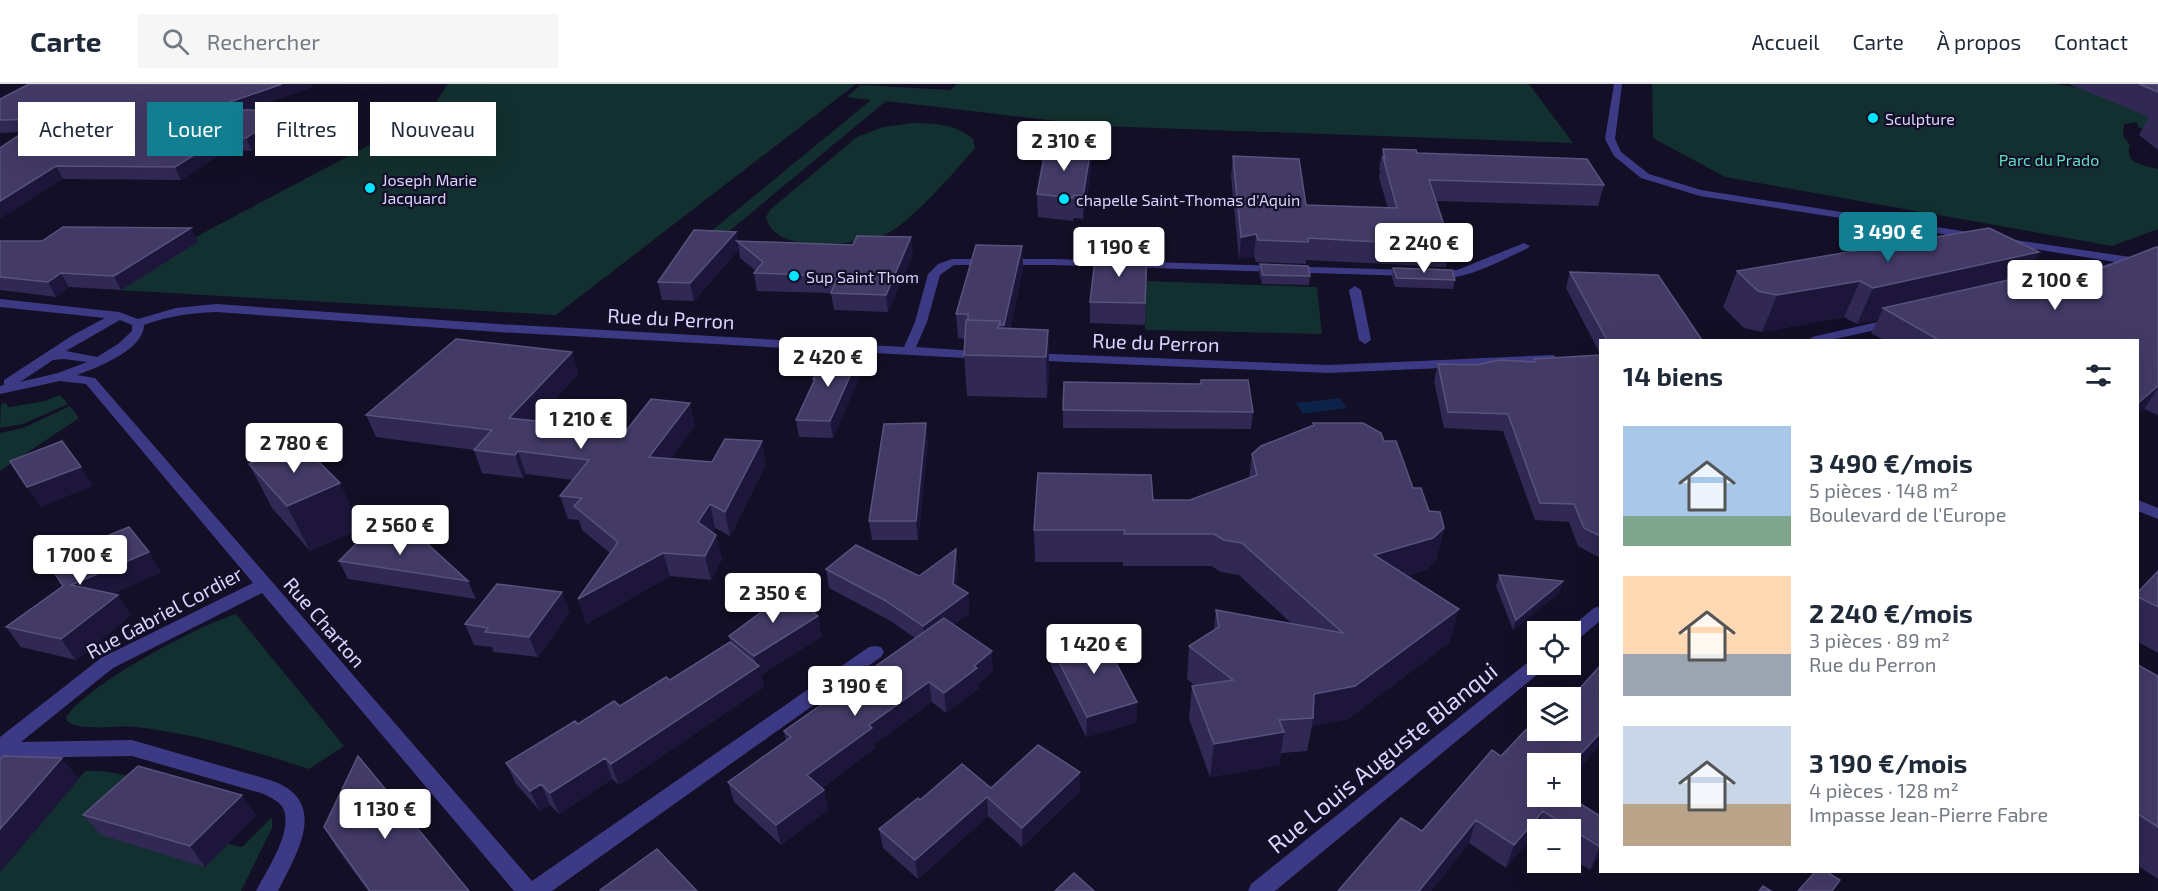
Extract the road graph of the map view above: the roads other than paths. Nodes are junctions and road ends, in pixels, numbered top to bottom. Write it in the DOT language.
graph roads {
  1 [pos="1618,84"];
  2 [pos="2027,244"];
  3 [pos="1524,246"];
  4 [pos="2158,250"];
  5 [pos="2131,261"];
  6 [pos="2158,269"];
  7 [pos="2084,273"];
  8 [pos="1351,282"];
  9 [pos="2036,289"];
  10 [pos="0,303"];
  11 [pos="119,316"];
  12 [pos="1902,320"];
  13 [pos="138,323"];
  14 [pos="1365,339"];
  15 [pos="1820,339"];
  16 [pos="908,352"];
  17 [pos="49,356"];
  18 [pos="996,356"];
  19 [pos="1020,357"];
  20 [pos="1571,359"];
  21 [pos="98,362"];
  22 [pos="60,377"];
  23 [pos="90,381"];
  24 [pos="0,389"];
  25 [pos="2139,505"];
  26 [pos="2158,514"];
  27 [pos="264,584"];
  28 [pos="1599,613"];
  29 [pos="1581,628"];
  30 [pos="875,652"];
  31 [pos="1527,673"];
  32 [pos="0,749"];
  33 [pos="267,891"];
  34 [pos="527,891"];
  35 [pos="535,891"];
  36 [pos="1259,891"];
  1 -- 2 [label="street"];
  2 -- 5 [label="street"];
  2 -- 7 [label="street"];
  3 -- 8 [label="street"];
  4 -- 5 [label="street"];
  5 -- 6 [label="street"];
  5 -- 7 [label="street"];
  7 -- 9 [label="street"];
  8 -- 14 [label="street"];
  8 -- 16 [label="street"];
  10 -- 11 [label="street"];
  11 -- 13 [label="street"];
  11 -- 17 [label="street"];
  12 -- 15 [label="street"];
  13 -- 16 [label="street, Rue du Perron"];
  13 -- 21 [label="street"];
  16 -- 18 [label="street, Rue du Perron"];
  17 -- 21 [label="street"];
  17 -- 24 [label="street"];
  19 -- 20 [label="street, Rue du Perron"];
  21 -- 22 [label="street"];
  21 -- 23 [label="street"];
  22 -- 23 [label="street"];
  22 -- 24 [label="street"];
  23 -- 27 [label="street, Rue Charton"];
  25 -- 26 [label="street"];
  27 -- 32 [label="street, Rue Gabriel Cordier"];
  27 -- 34 [label="street, Rue Charton"];
  28 -- 29 [label="street"];
  30 -- 35 [label="street"];
  31 -- 36 [label="street, Rue Louis Auguste Blanqui"];
  32 -- 33 [label="street"];
}
